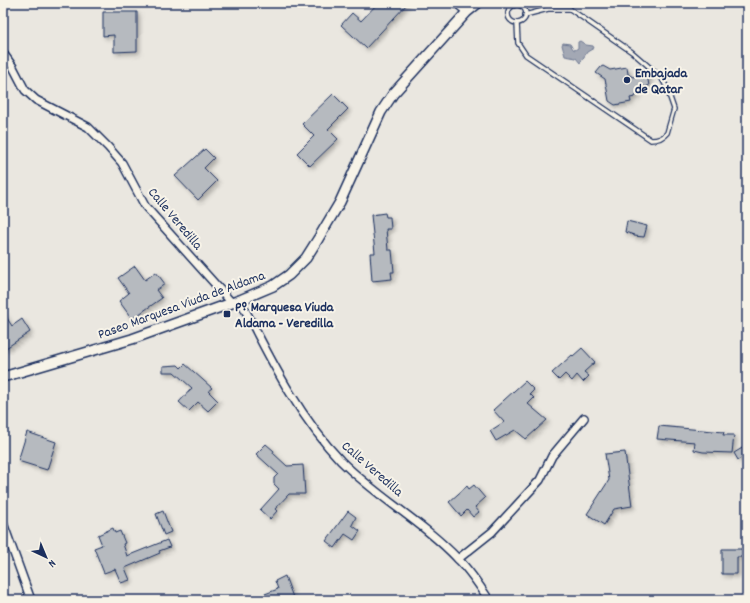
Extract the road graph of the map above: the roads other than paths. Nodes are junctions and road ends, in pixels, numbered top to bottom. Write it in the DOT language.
graph roads {
  1 [pos="456,3"];
  2 [pos="478,3"];
  3 [pos="508,3"];
  4 [pos="511,6"];
  5 [pos="467,12"];
  6 [pos="525,15"];
  7 [pos="517,23"];
  8 [pos="3,53"];
  9 [pos="236,301"];
  10 [pos="3,377"];
  11 [pos="584,418"];
  12 [pos="3,523"];
  13 [pos="458,559"];
  14 [pos="32,600"];
  15 [pos="489,600"];
  1 -- 5 [label="street"];
  2 -- 5 [label="street, Paseo Marquesa Viuda de Aldama"];
  3 -- 4 [label="lane"];
  4 -- 6 [label="lane"];
  4 -- 7 [label="lane"];
  5 -- 9 [label="street, Paseo Marquesa Viuda de Aldama"];
  6 -- 7 [label="lane"];
  6 -- 7 [label="lane"];
  8 -- 9 [label="street, Calle Veredilla"];
  9 -- 10 [label="street, Paseo Marquesa Viuda de Aldama"];
  9 -- 13 [label="street, Calle Veredilla"];
  11 -- 13 [label="street"];
  12 -- 14 [label="street"];
  13 -- 15 [label="street, Calle Veredilla"];
}
